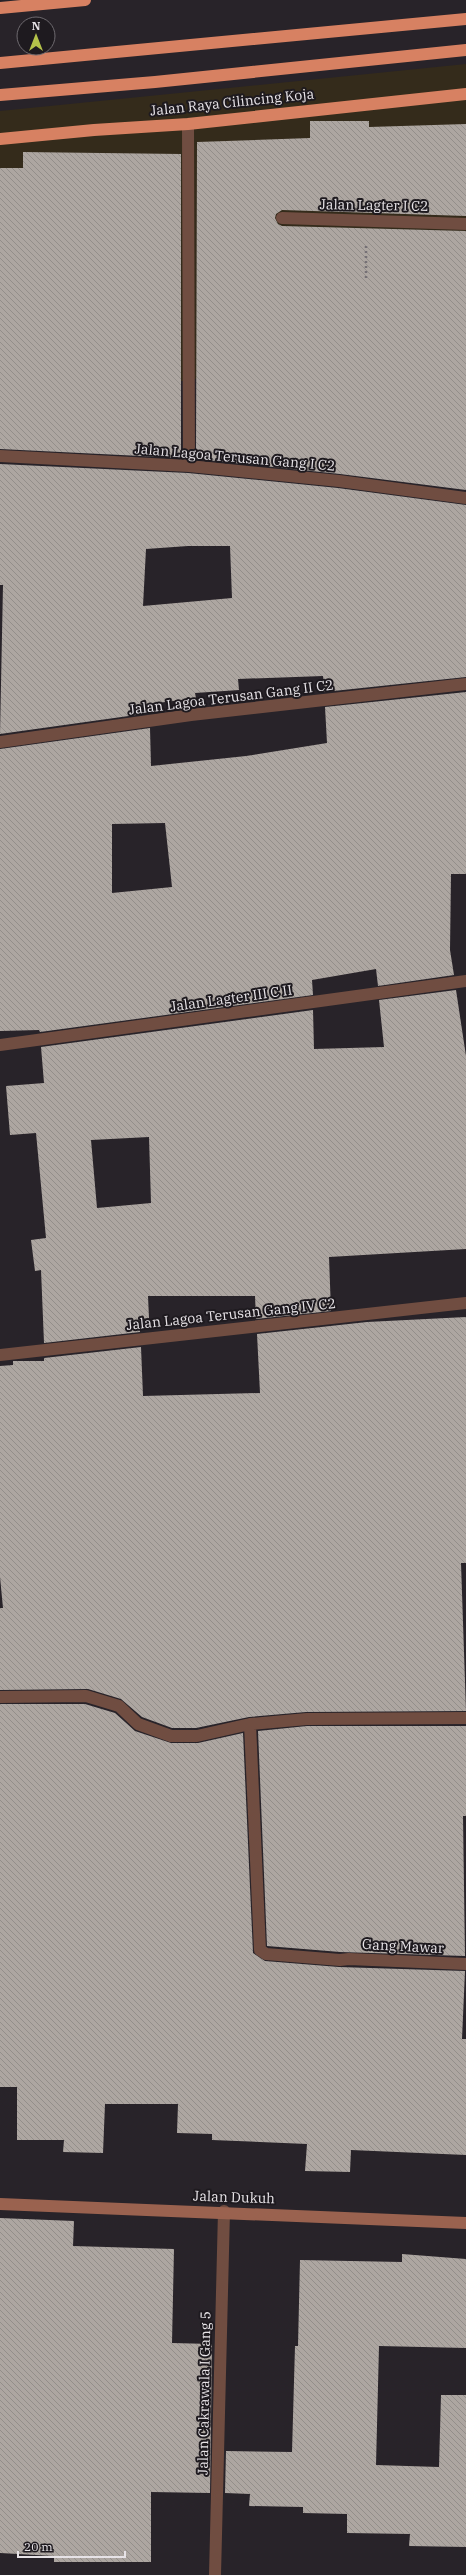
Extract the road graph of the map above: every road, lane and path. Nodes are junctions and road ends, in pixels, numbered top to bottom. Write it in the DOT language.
graph roads {
  1 [pos="85,0"];
  2 [pos="0,8"];
  3 [pos="466,19"];
  4 [pos="466,50"];
  5 [pos="0,63"];
  6 [pos="466,94"];
  7 [pos="0,95"];
  8 [pos="188,124"];
  9 [pos="0,139"];
  10 [pos="282,218"];
  11 [pos="367,220"];
  12 [pos="466,224"];
  13 [pos="366,278"];
  14 [pos="0,456"];
  15 [pos="189,466"];
  16 [pos="466,498"];
  17 [pos="466,684"];
  18 [pos="0,742"];
  19 [pos="466,981"];
  20 [pos="0,1045"];
  21 [pos="466,1303"];
  22 [pos="0,1355"];
  23 [pos="0,1698"];
  24 [pos="466,1718"];
  25 [pos="250,1724"];
  26 [pos="466,1964"];
  27 [pos="0,2204"];
  28 [pos="224,2211"];
  29 [pos="466,2222"];
  30 [pos="215,2575"];
  1 -- 2 [label="highway"];
  3 -- 5 [label="highway"];
  4 -- 7 [label="highway"];
  6 -- 8 [label="highway, Jalan Raya Cilincing Koja"];
  8 -- 9 [label="highway, Jalan Raya Cilincing Koja"];
  8 -- 15 [label="street"];
  10 -- 11 [label="street, Jalan Lagter I C2"];
  11 -- 12 [label="street, Jalan Lagter I C2"];
  11 -- 13 [label="path"];
  14 -- 15 [label="street, Jalan Lagoa Terusan Gang I C2"];
  15 -- 16 [label="street, Jalan Lagoa Terusan Gang I C2"];
  17 -- 18 [label="street, Jalan Lagoa Terusan Gang II C2"];
  19 -- 20 [label="street, Jalan Lagter III C II"];
  21 -- 22 [label="street, Jalan Lagoa Terusan Gang IV C2"];
  23 -- 25 [label="street"];
  24 -- 25 [label="street"];
  25 -- 26 [label="street, Gang Mawar"];
  27 -- 28 [label="street, Jalan Dukuh"];
  28 -- 29 [label="street, Jalan Dukuh"];
  28 -- 30 [label="street, Jalan Cakrawala I Gang 5"];
}
